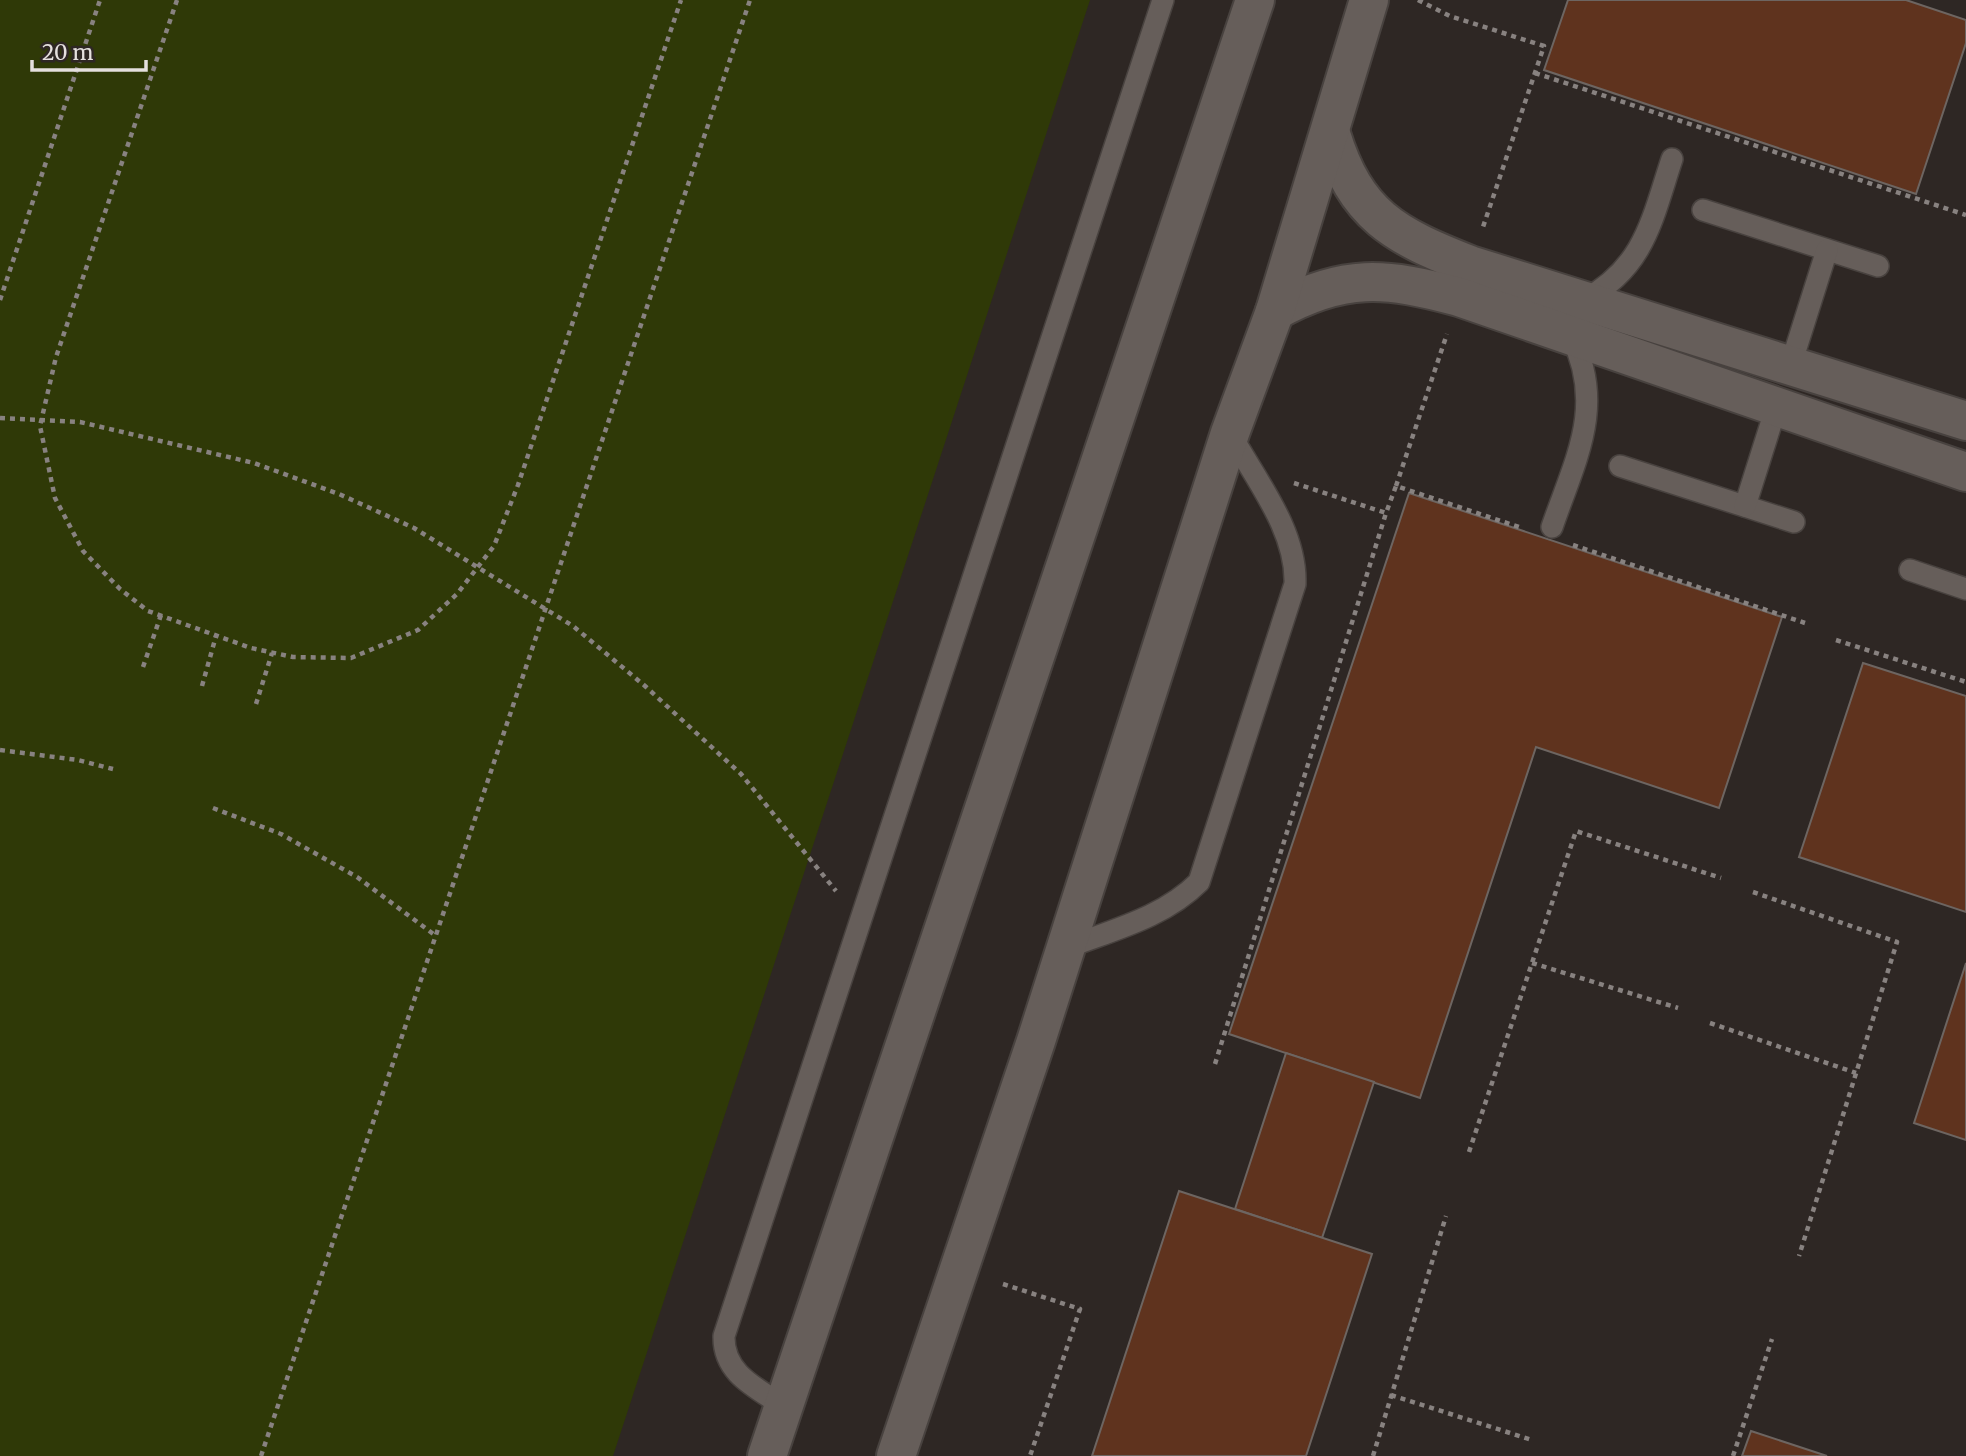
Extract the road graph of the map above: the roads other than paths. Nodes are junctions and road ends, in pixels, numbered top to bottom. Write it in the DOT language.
graph roads {
  1 [pos="1163,0"];
  2 [pos="1255,0"];
  3 [pos="1371,1"];
  4 [pos="1331,134"];
  5 [pos="1672,159"];
  6 [pos="1703,210"];
  7 [pos="1827,250"];
  8 [pos="1878,266"];
  9 [pos="1464,281"];
  10 [pos="1584,300"];
  11 [pos="1275,311"];
  12 [pos="1571,336"];
  13 [pos="1791,364"];
  14 [pos="1776,408"];
  15 [pos="1966,421"];
  16 [pos="1230,433"];
  17 [pos="1620,466"];
  18 [pos="1966,472"];
  19 [pos="1745,506"];
  20 [pos="1794,522"];
  21 [pos="1552,527"];
  22 [pos="1910,570"];
  23 [pos="1966,589"];
  24 [pos="1066,947"];
  25 [pos="785,1407"];
  26 [pos="767,1456"];
  27 [pos="896,1456"];
  1 -- 25 [label="lane"];
  2 -- 25 [label="street"];
  3 -- 4 [label="street"];
  4 -- 9 [label="street"];
  4 -- 11 [label="street"];
  5 -- 10 [label="lane"];
  6 -- 7 [label="lane"];
  7 -- 8 [label="lane"];
  7 -- 13 [label="lane"];
  9 -- 10 [label="street"];
  9 -- 11 [label="street"];
  9 -- 12 [label="street"];
  10 -- 13 [label="street"];
  11 -- 16 [label="street"];
  12 -- 14 [label="street"];
  12 -- 21 [label="lane"];
  13 -- 15 [label="street"];
  14 -- 18 [label="street"];
  14 -- 19 [label="lane"];
  16 -- 24 [label="street"];
  16 -- 24 [label="lane"];
  17 -- 19 [label="lane"];
  19 -- 20 [label="lane"];
  22 -- 23 [label="lane"];
  24 -- 27 [label="street"];
  25 -- 26 [label="street"];
}
